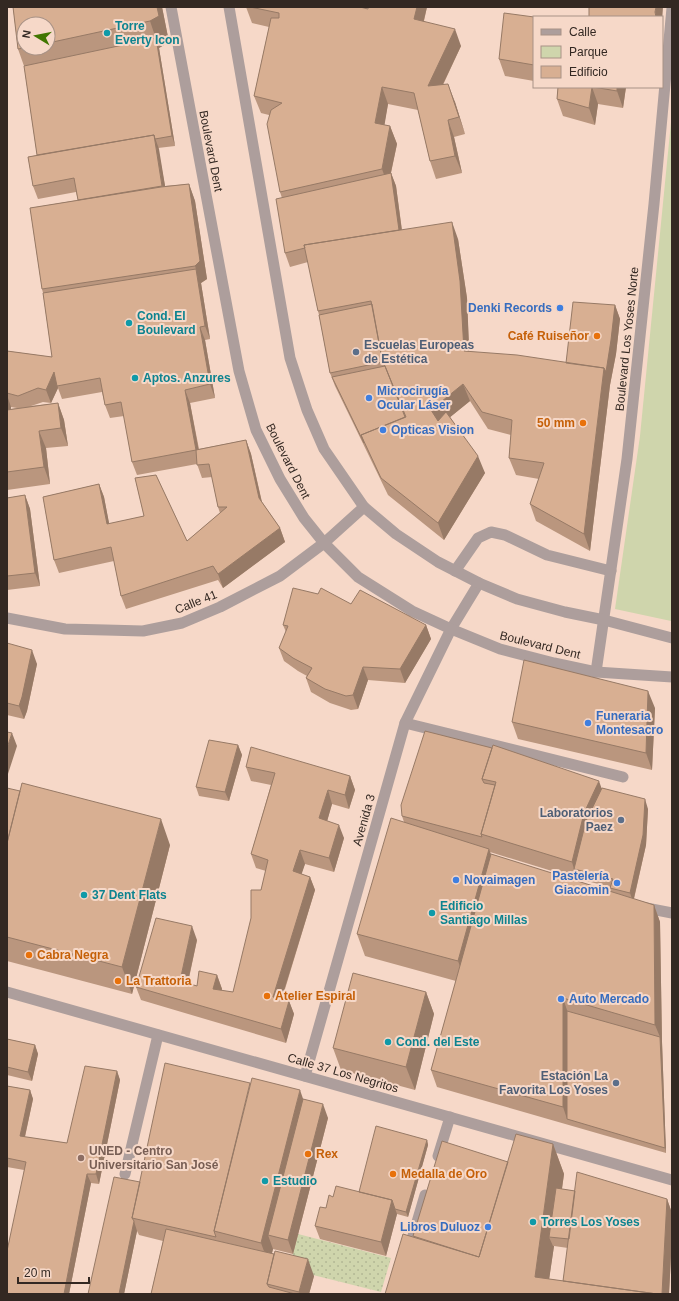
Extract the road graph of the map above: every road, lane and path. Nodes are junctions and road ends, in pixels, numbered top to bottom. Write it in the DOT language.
graph roads {
  1 [pos="171,7"];
  2 [pos="229,7"];
  3 [pos="672,8"];
  4 [pos="364,507"];
  5 [pos="324,544"];
  6 [pos="455,571"];
  7 [pos="611,571"];
  8 [pos="479,583"];
  9 [pos="7,618"];
  10 [pos="604,620"];
  11 [pos="451,629"];
  12 [pos="672,638"];
  13 [pos="596,672"];
  14 [pos="672,677"];
  15 [pos="405,723"];
  16 [pos="623,776"];
  17 [pos="632,905"];
  18 [pos="672,913"];
  19 [pos="7,992"];
  20 [pos="158,1035"];
  21 [pos="305,1076"];
  22 [pos="450,1117"];
  23 [pos="434,1168"];
  24 [pos="125,1174"];
  25 [pos="672,1180"];
  26 [pos="429,1183"];
  27 [pos="406,1257"];
  1 -- 5 [label="street, Boulevard Dent"];
  2 -- 4 [label="street"];
  3 -- 7 [label="street, Boulevard Los Yoses Norte"];
  4 -- 5 [label="street, Calle 41"];
  4 -- 6 [label="street"];
  5 -- 9 [label="street, Calle 41"];
  5 -- 11 [label="street, Boulevard Dent"];
  6 -- 7 [label="street"];
  6 -- 8 [label="street"];
  7 -- 10 [label="street, Boulevard Los Yoses Norte"];
  8 -- 10 [label="street"];
  8 -- 11 [label="street, Avenida 3"];
  10 -- 12 [label="street"];
  10 -- 13 [label="street, Boulevard Los Yoses Norte"];
  11 -- 13 [label="street, Boulevard Dent"];
  11 -- 15 [label="street, Avenida 3"];
  13 -- 14 [label="street, Boulevard Dent"];
  15 -- 16 [label="street"];
  15 -- 21 [label="street, Avenida 3"];
  17 -- 18 [label="street"];
  19 -- 20 [label="street, Calle 37 Los Negritos"];
  20 -- 21 [label="street, Calle 37 Los Negritos"];
  20 -- 24 [label="street"];
  21 -- 22 [label="street, Calle 37 Los Negritos"];
  22 -- 23 [label="street"];
  22 -- 25 [label="street, Calle 37 Los Negritos"];
  26 -- 27 [label="street"];
}
